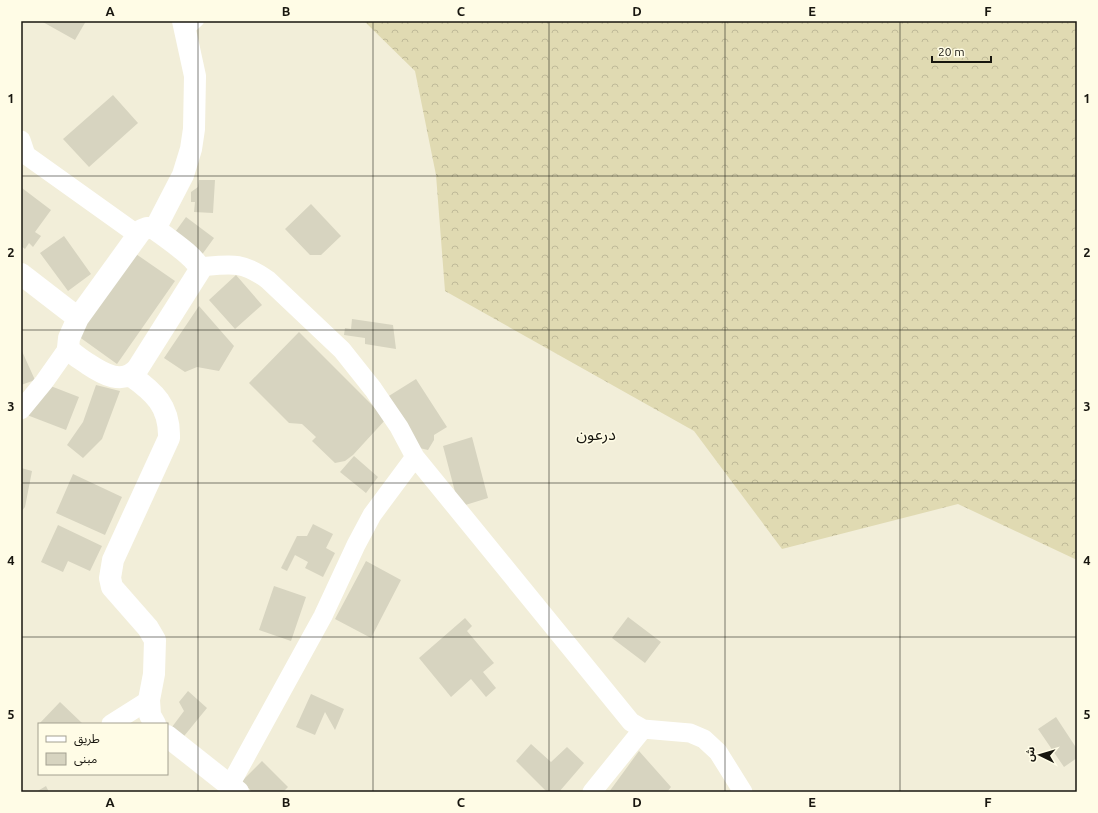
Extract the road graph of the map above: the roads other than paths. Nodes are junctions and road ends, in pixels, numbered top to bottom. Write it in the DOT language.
graph roads {
  1 [pos="189,25"];
  2 [pos="21,140"];
  3 [pos="147,232"];
  4 [pos="200,267"];
  5 [pos="21,274"];
  6 [pos="78,318"];
  7 [pos="68,348"];
  8 [pos="130,375"];
  9 [pos="21,410"];
  10 [pos="415,457"];
  11 [pos="149,700"];
  12 [pos="113,723"];
  13 [pos="154,723"];
  14 [pos="643,729"];
  15 [pos="168,737"];
  16 [pos="234,789"];
  17 [pos="739,790"];
  18 [pos="592,792"];
  1 -- 3 [label="main road"];
  2 -- 3 [label="street"];
  3 -- 4 [label="main road"];
  3 -- 6 [label="main road"];
  4 -- 8 [label="main road"];
  4 -- 10 [label="street"];
  5 -- 6 [label="main road"];
  6 -- 7 [label="main road"];
  7 -- 8 [label="main road"];
  7 -- 9 [label="street"];
  8 -- 11 [label="main road"];
  10 -- 14 [label="street"];
  10 -- 16 [label="street"];
  11 -- 12 [label="street"];
  11 -- 13 [label="main road"];
  14 -- 17 [label="street"];
  14 -- 18 [label="street"];
  15 -- 16 [label="main road"];
}
